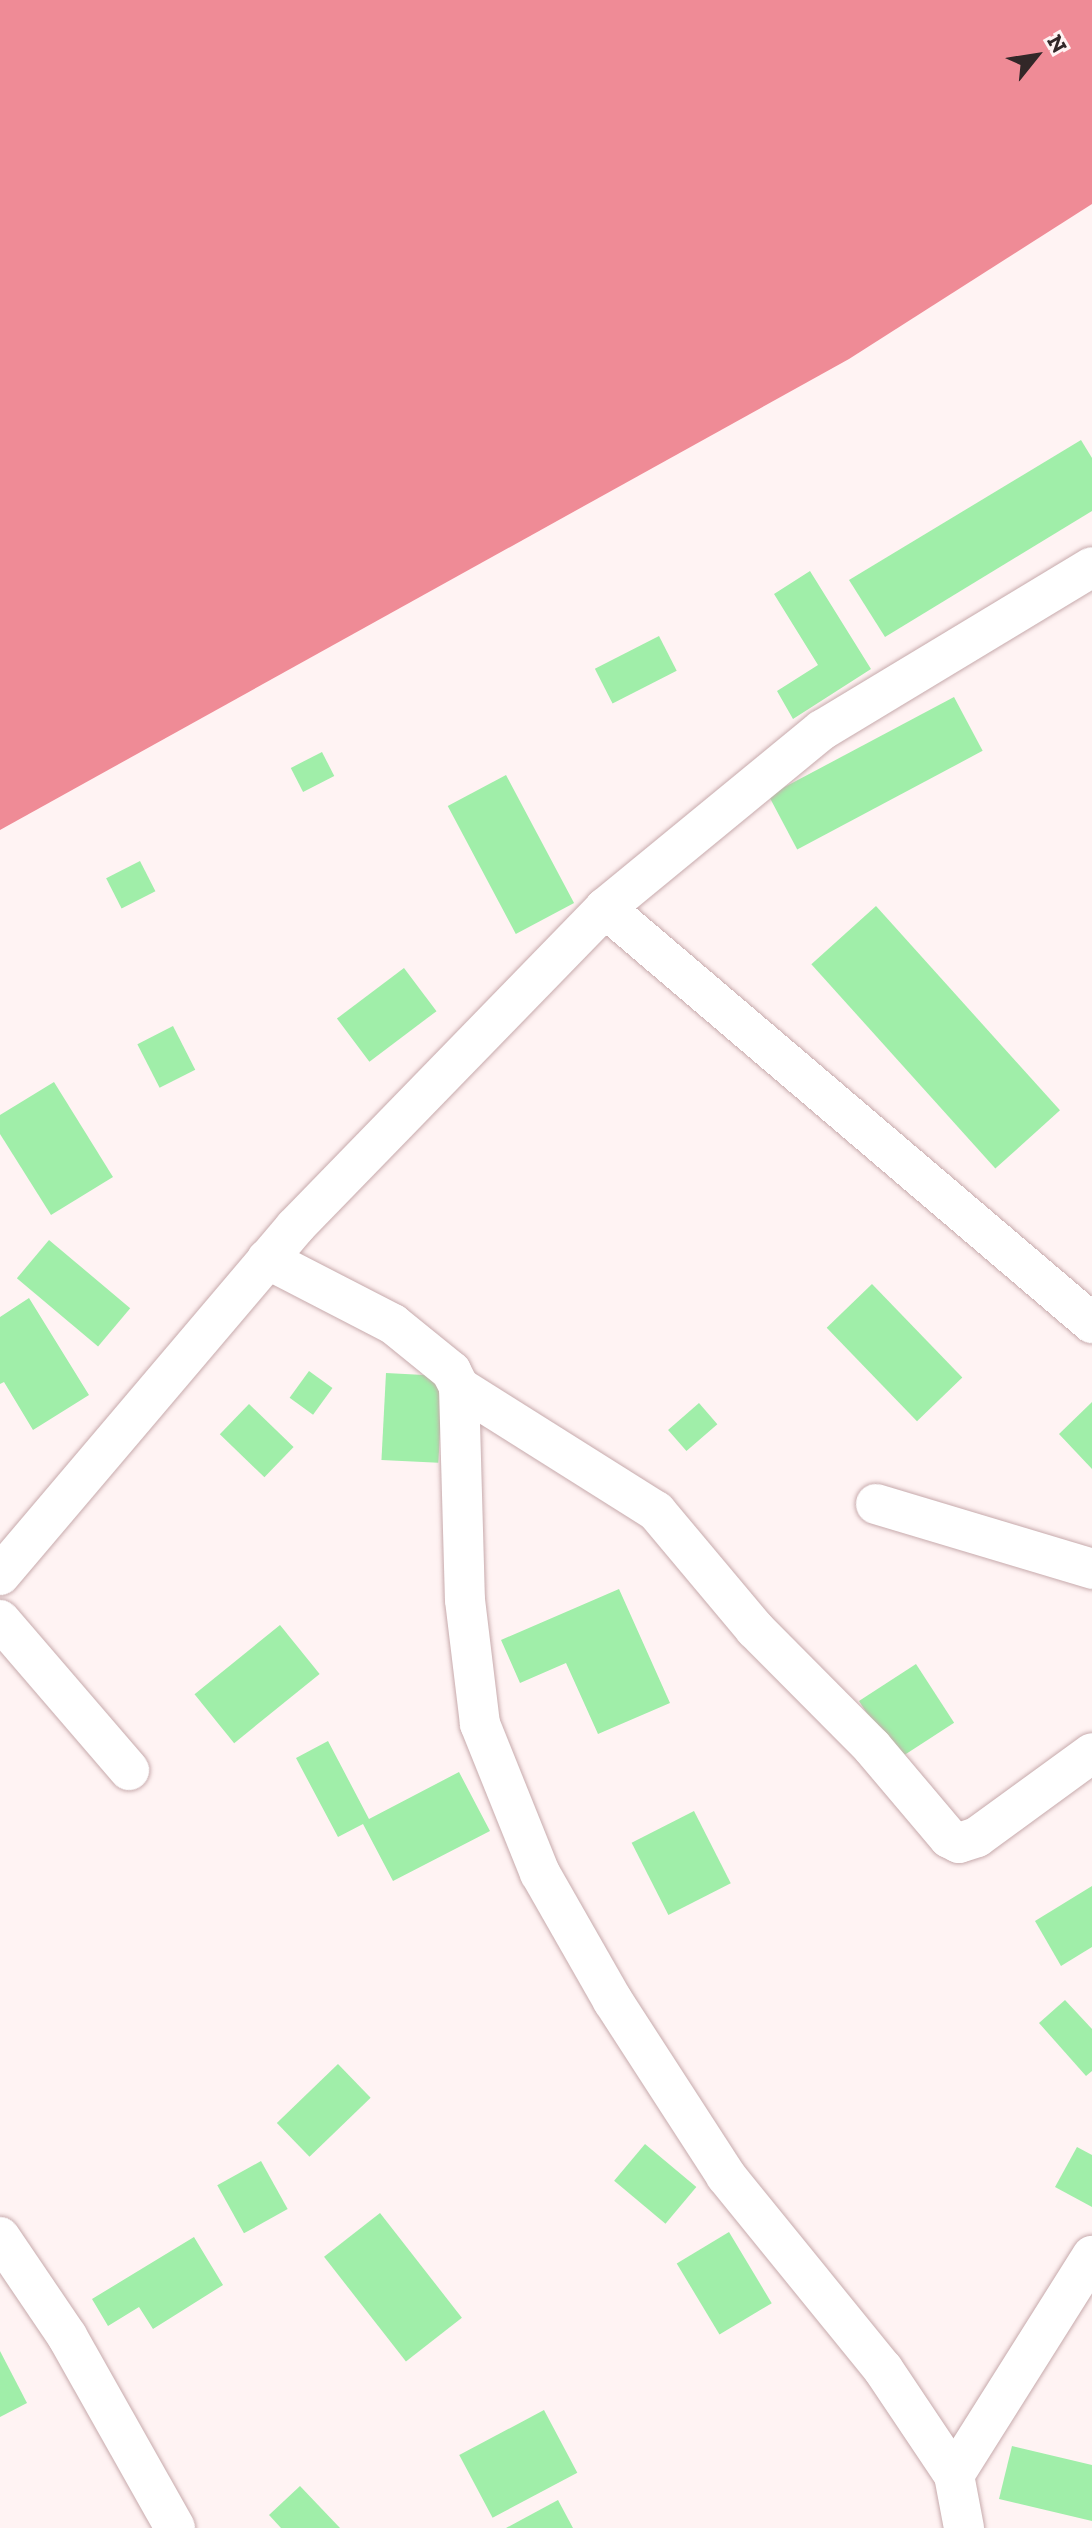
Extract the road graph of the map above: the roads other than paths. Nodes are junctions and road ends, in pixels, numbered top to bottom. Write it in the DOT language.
graph roads {
  1 [pos="1092,567"];
  2 [pos="605,908"];
  3 [pos="267,1259"];
  4 [pos="1092,1323"];
  5 [pos="459,1387"];
  6 [pos="876,1504"];
  7 [pos="1092,1569"];
  8 [pos="0,1575"];
  9 [pos="0,1620"];
  10 [pos="1092,1753"];
  11 [pos="129,1770"];
  12 [pos="0,2237"];
  13 [pos="1092,2256"];
  14 [pos="954,2475"];
  15 [pos="175,2528"];
  16 [pos="964,2528"];
  1 -- 2 [label="street"];
  2 -- 3 [label="street"];
  2 -- 4 [label="street"];
  3 -- 5 [label="street"];
  3 -- 8 [label="street"];
  5 -- 10 [label="street"];
  5 -- 14 [label="street"];
  6 -- 7 [label="street"];
  9 -- 11 [label="street"];
  12 -- 15 [label="street"];
  13 -- 14 [label="street"];
  14 -- 16 [label="street"];
}
